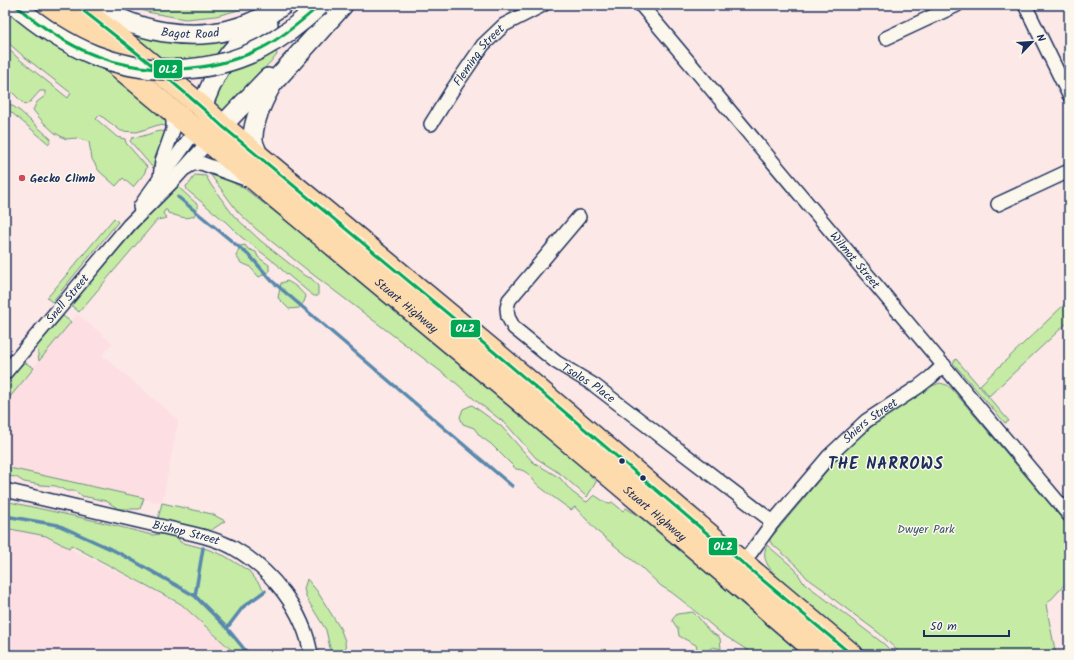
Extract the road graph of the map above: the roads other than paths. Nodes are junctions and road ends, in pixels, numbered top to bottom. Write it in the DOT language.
graph roads {
  1 [pos="15,5"];
  2 [pos="45,5"];
  3 [pos="76,5"];
  4 [pos="97,5"];
  5 [pos="283,5"];
  6 [pos="294,5"];
  7 [pos="320,5"];
  8 [pos="339,5"];
  9 [pos="343,5"];
  10 [pos="543,5"];
  11 [pos="641,5"];
  12 [pos="957,5"];
  13 [pos="1025,5"];
  14 [pos="886,38"];
  15 [pos="1069,95"];
  16 [pos="202,107"];
  17 [pos="170,109"];
  18 [pos="431,124"];
  19 [pos="208,133"];
  20 [pos="258,155"];
  21 [pos="185,168"];
  22 [pos="1069,171"];
  23 [pos="160,178"];
  24 [pos="258,182"];
  25 [pos="998,204"];
  26 [pos="578,217"];
  27 [pos="129,225"];
  28 [pos="944,365"];
  29 [pos="5,373"];
  30 [pos="5,490"];
  31 [pos="1069,515"];
  32 [pos="773,522"];
  33 [pos="738,571"];
  34 [pos="311,655"];
  35 [pos="821,655"];
  36 [pos="852,655"];
  1 -- 7 [label="main road, bridge"];
  2 -- 17 [label="highway, Stuart Highway"];
  3 -- 16 [label="highway, Stuart Highway"];
  4 -- 5 [label="main road, Bagot Road"];
  6 -- 16 [label="main road"];
  8 -- 19 [label="main road"];
  9 -- 20 [label="main road"];
  10 -- 18 [label="street, Fleming Street"];
  11 -- 28 [label="street, Wilmot Street"];
  12 -- 14 [label="street"];
  13 -- 15 [label="street"];
  16 -- 19 [label="highway, Stuart Highway"];
  17 -- 19 [label="highway, Stuart Highway"];
  17 -- 23 [label="street"];
  19 -- 20 [label="highway, Stuart Highway"];
  19 -- 21 [label="street, Snell Street"];
  19 -- 23 [label="street, Snell Street"];
  19 -- 24 [label="highway, Stuart Highway"];
  20 -- 33 [label="highway, Stuart Highway"];
  21 -- 24 [label="street"];
  21 -- 27 [label="street, Snell Street"];
  22 -- 25 [label="street"];
  23 -- 27 [label="street, Snell Street"];
  24 -- 33 [label="highway, Stuart Highway"];
  26 -- 32 [label="street, Tsolos Place"];
  27 -- 29 [label="street, Snell Street"];
  28 -- 31 [label="street, Wilmot Street"];
  28 -- 32 [label="street, Shiers Street"];
  30 -- 34 [label="street, Bishop Street"];
  32 -- 33 [label="street, Shiers Street"];
  33 -- 35 [label="highway, Stuart Highway"];
  33 -- 36 [label="highway, Stuart Highway"];
}
